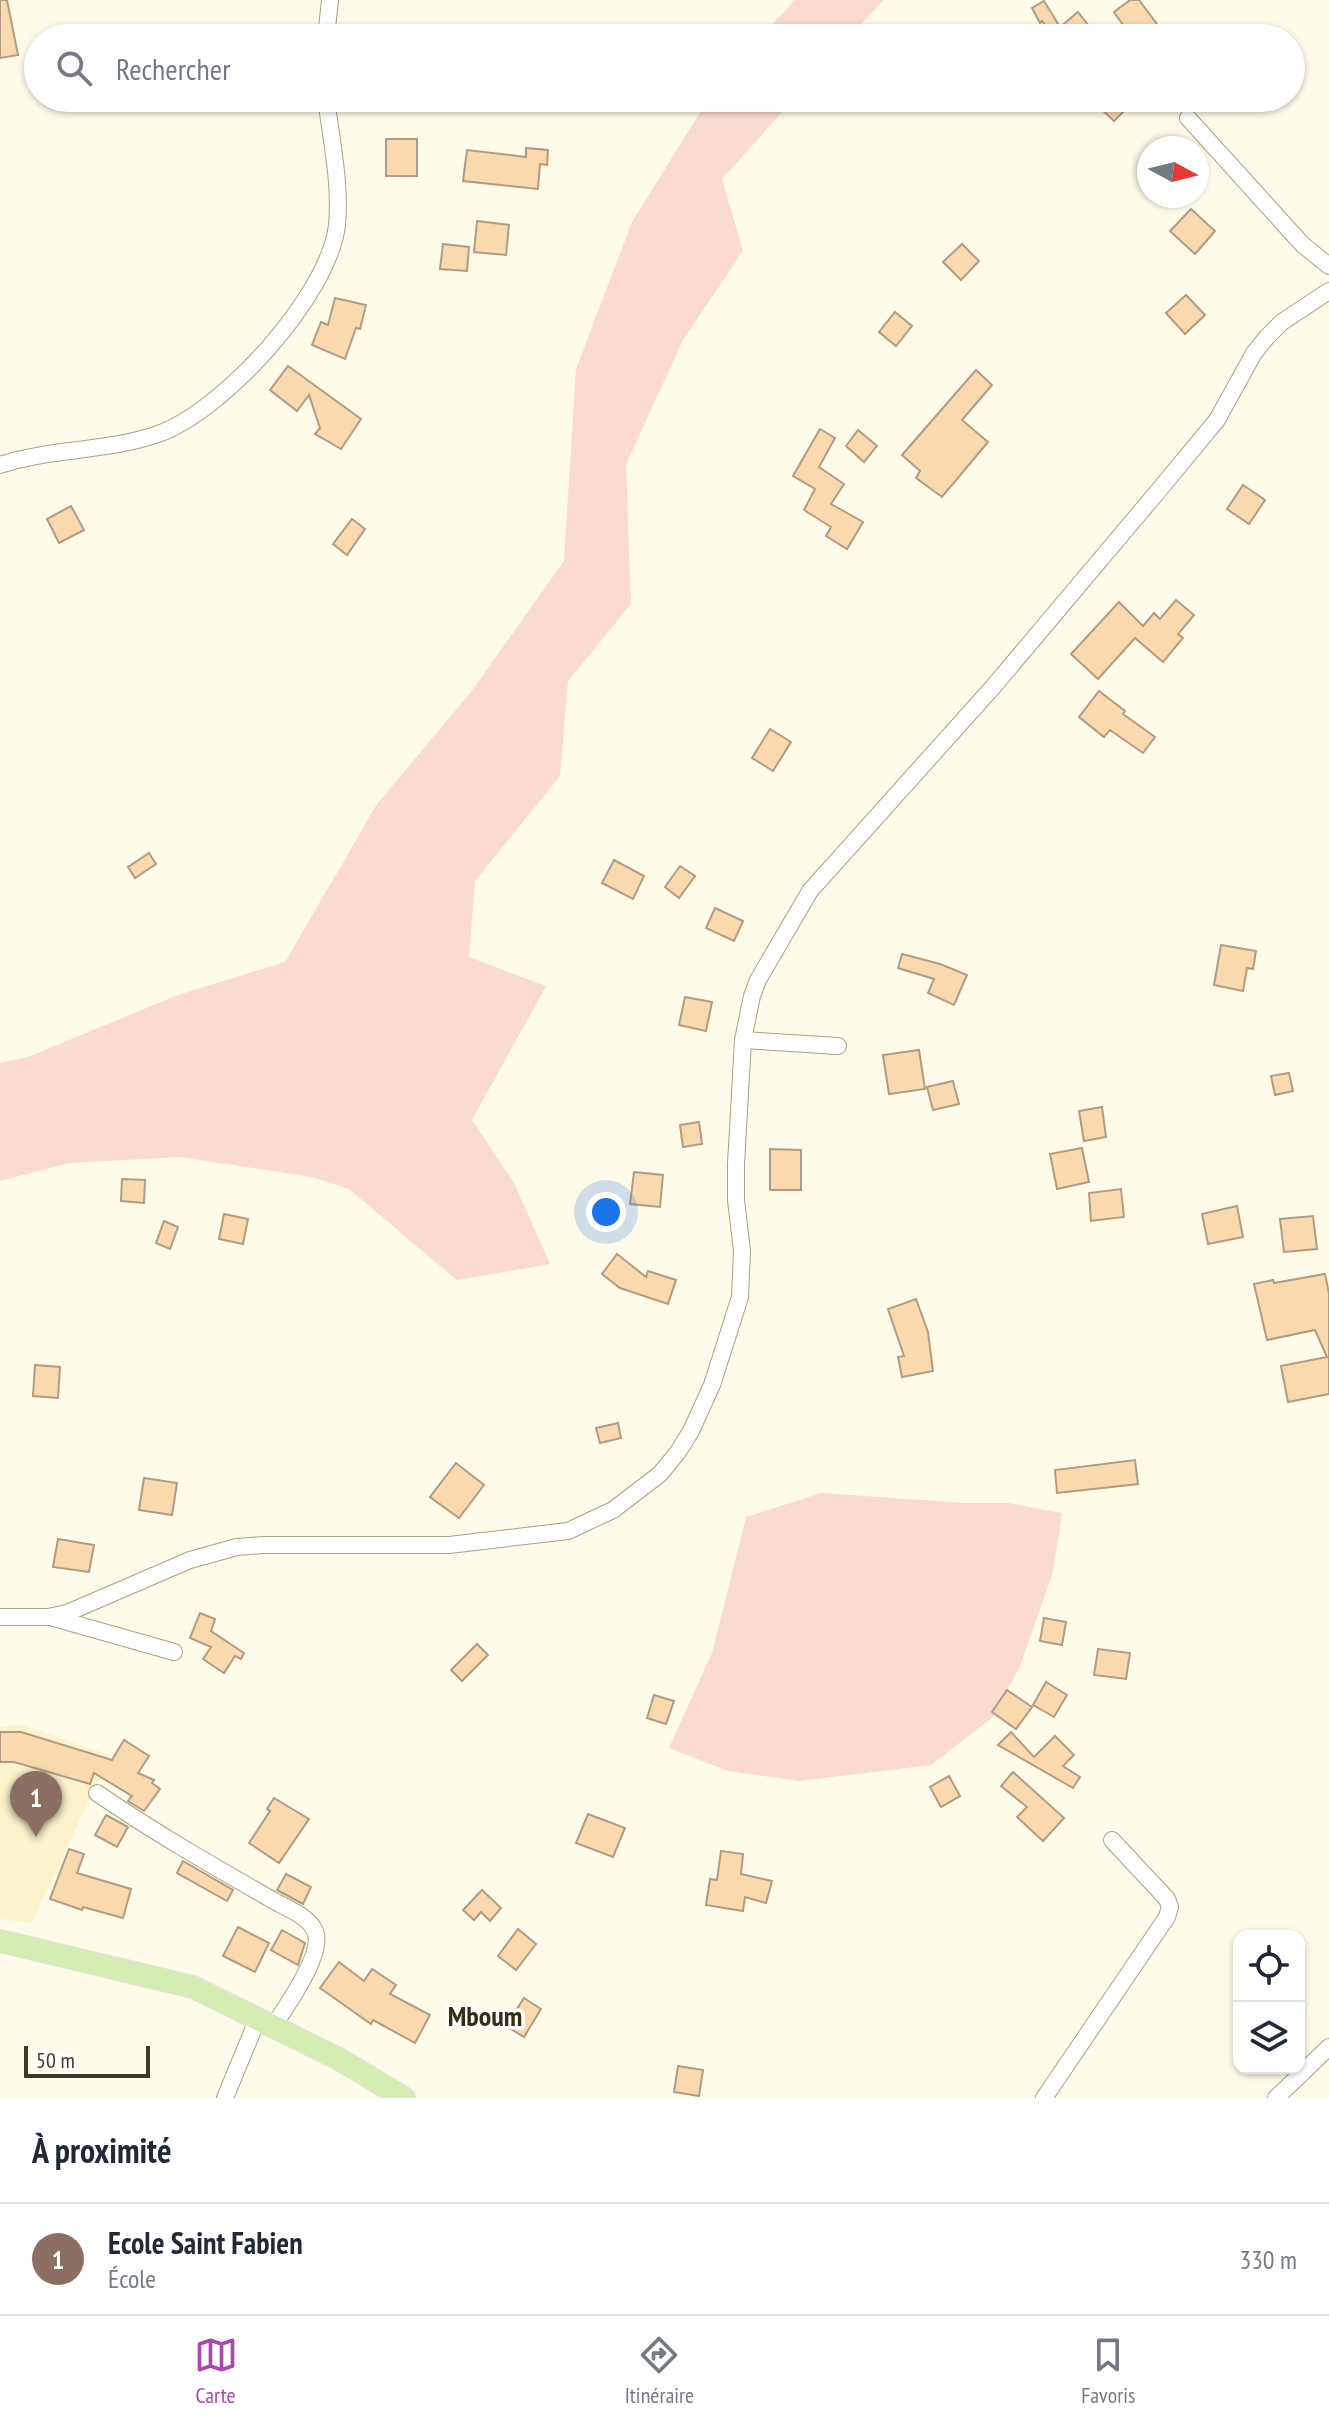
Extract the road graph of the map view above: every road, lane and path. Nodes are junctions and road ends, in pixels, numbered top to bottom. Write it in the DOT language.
graph roads {
  1 [pos="330,0"];
  2 [pos="327,24"];
  3 [pos="328,112"];
  4 [pos="1188,118"];
  5 [pos="1329,266"];
  6 [pos="1329,291"];
  7 [pos="0,465"];
  8 [pos="743,1040"];
  9 [pos="838,1046"];
  10 [pos="0,1617"];
  11 [pos="48,1617"];
  12 [pos="174,1652"];
  13 [pos="97,1793"];
  14 [pos="1112,1840"];
  15 [pos="0,1941"];
  16 [pos="266,2022"];
  17 [pos="1329,2047"];
  18 [pos="225,2098"];
  19 [pos="404,2098"];
  20 [pos="1044,2098"];
  21 [pos="1276,2098"];
  1 -- 2 [label="street"];
  3 -- 7 [label="street"];
  4 -- 5 [label="street"];
  6 -- 8 [label="street"];
  8 -- 9 [label="street"];
  8 -- 11 [label="street"];
  10 -- 11 [label="street"];
  11 -- 12 [label="street"];
  13 -- 16 [label="street"];
  14 -- 20 [label="street"];
  15 -- 16 [label="main road"];
  16 -- 18 [label="street"];
  16 -- 19 [label="main road"];
  17 -- 21 [label="street"];
}
